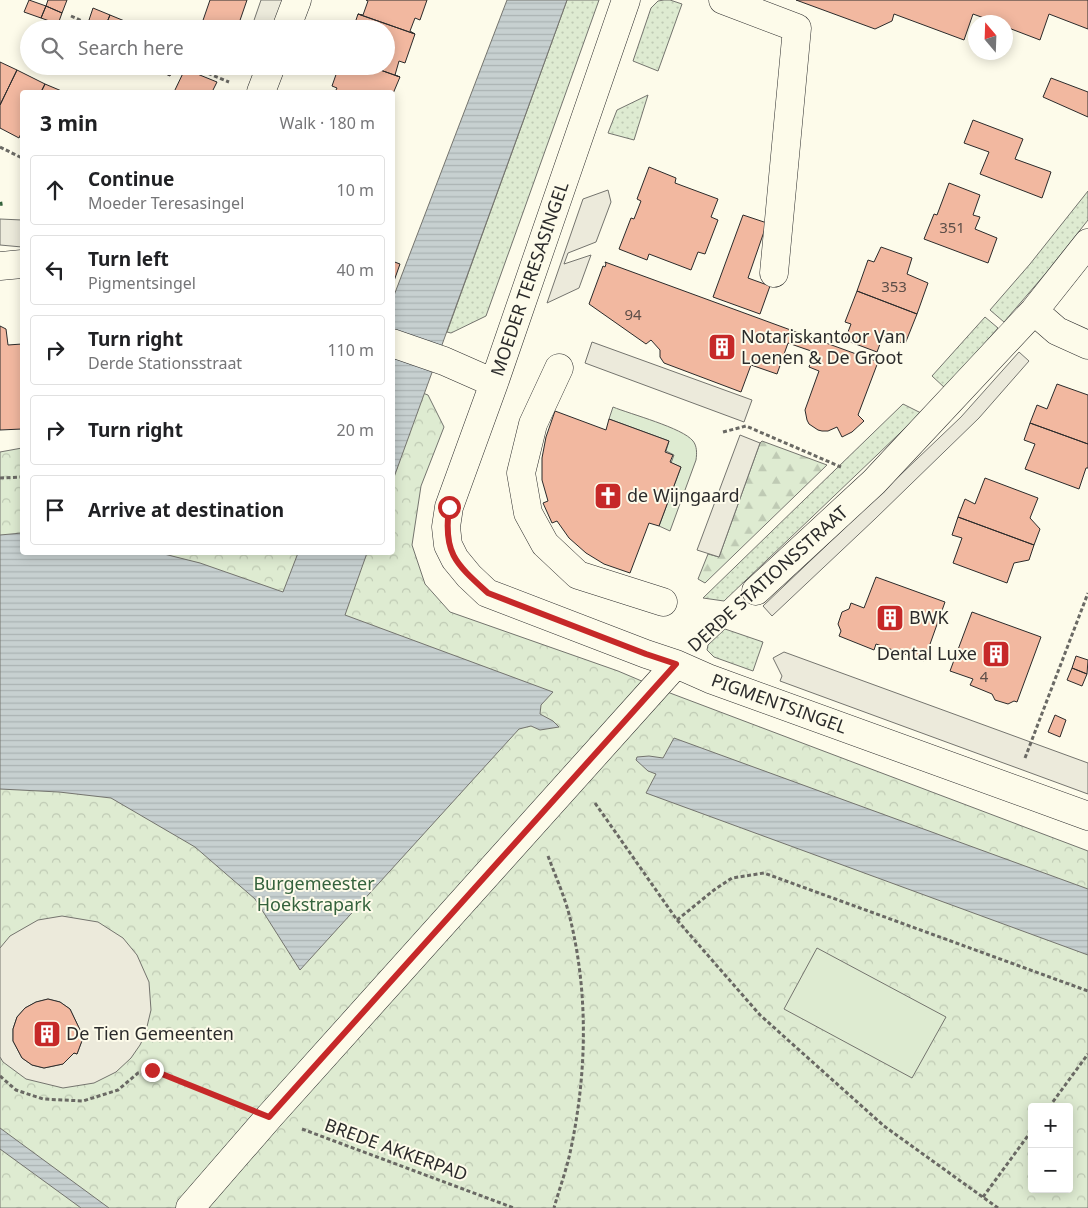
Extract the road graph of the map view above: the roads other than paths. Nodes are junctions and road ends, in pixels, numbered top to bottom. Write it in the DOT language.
graph roads {
  1 [pos="297,0"];
  2 [pos="626,0"];
  3 [pos="723,0"];
  4 [pos="289,20"];
  5 [pos="262,75"];
  6 [pos="248,89"];
  7 [pos="1088,243"];
  8 [pos="20,264"];
  9 [pos="0,266"];
  10 [pos="774,273"];
  11 [pos="1034,311"];
  12 [pos="395,344"];
  13 [pos="1088,344"];
  14 [pos="559,368"];
  15 [pos="494,383"];
  16 [pos="455,559"];
  17 [pos="756,591"];
  18 [pos="663,602"];
  19 [pos="676,664"];
  20 [pos="1088,816"];
  21 [pos="190,1208"];
  1 -- 4 [label="street"];
  2 -- 15 [label="street, MOEDER TERESASINGEL"];
  3 -- 10 [label="street"];
  5 -- 6 [label="street"];
  7 -- 11 [label="street, DERDE STATIONSSTRAAT"];
  8 -- 9 [label="street"];
  11 -- 13 [label="street"];
  11 -- 17 [label="street, DERDE STATIONSSTRAAT"];
  12 -- 15 [label="street"];
  14 -- 18 [label="street"];
  15 -- 16 [label="street, MOEDER TERESASINGEL"];
  16 -- 19 [label="street, PIGMENTSINGEL"];
  19 -- 20 [label="street, PIGMENTSINGEL"];
  19 -- 21 [label="street, DERDE STATIONSSTRAAT"];
}
